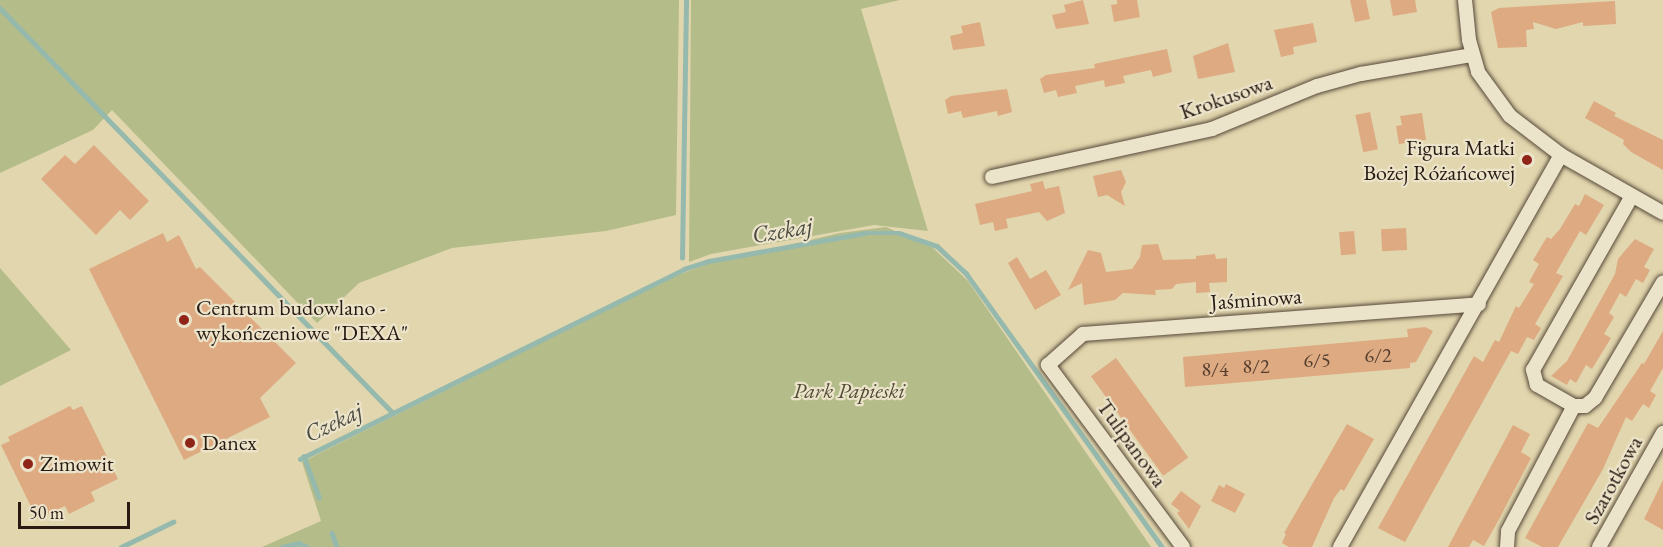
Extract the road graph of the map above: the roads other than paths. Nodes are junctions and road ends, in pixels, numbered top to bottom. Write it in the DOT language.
graph roads {
  1 [pos="1465,0"];
  2 [pos="1472,55"];
  3 [pos="1561,155"];
  4 [pos="992,177"];
  5 [pos="1632,196"];
  6 [pos="1663,213"];
  7 [pos="1663,282"];
  8 [pos="1479,304"];
  9 [pos="1048,365"];
  10 [pos="1574,406"];
  11 [pos="1663,432"];
  12 [pos="1183,547"];
  13 [pos="1340,547"];
  14 [pos="1506,547"];
  15 [pos="1599,547"];
  1 -- 2 [label="street"];
  2 -- 3 [label="street"];
  2 -- 4 [label="street, Krokusowa"];
  3 -- 5 [label="street"];
  3 -- 8 [label="street"];
  5 -- 6 [label="street"];
  5 -- 10 [label="street"];
  7 -- 10 [label="street"];
  8 -- 9 [label="street, Jaśminowa"];
  8 -- 13 [label="street"];
  9 -- 12 [label="street, Tulipanowa"];
  10 -- 14 [label="street"];
  11 -- 15 [label="street, Szarotkowa"];
}
